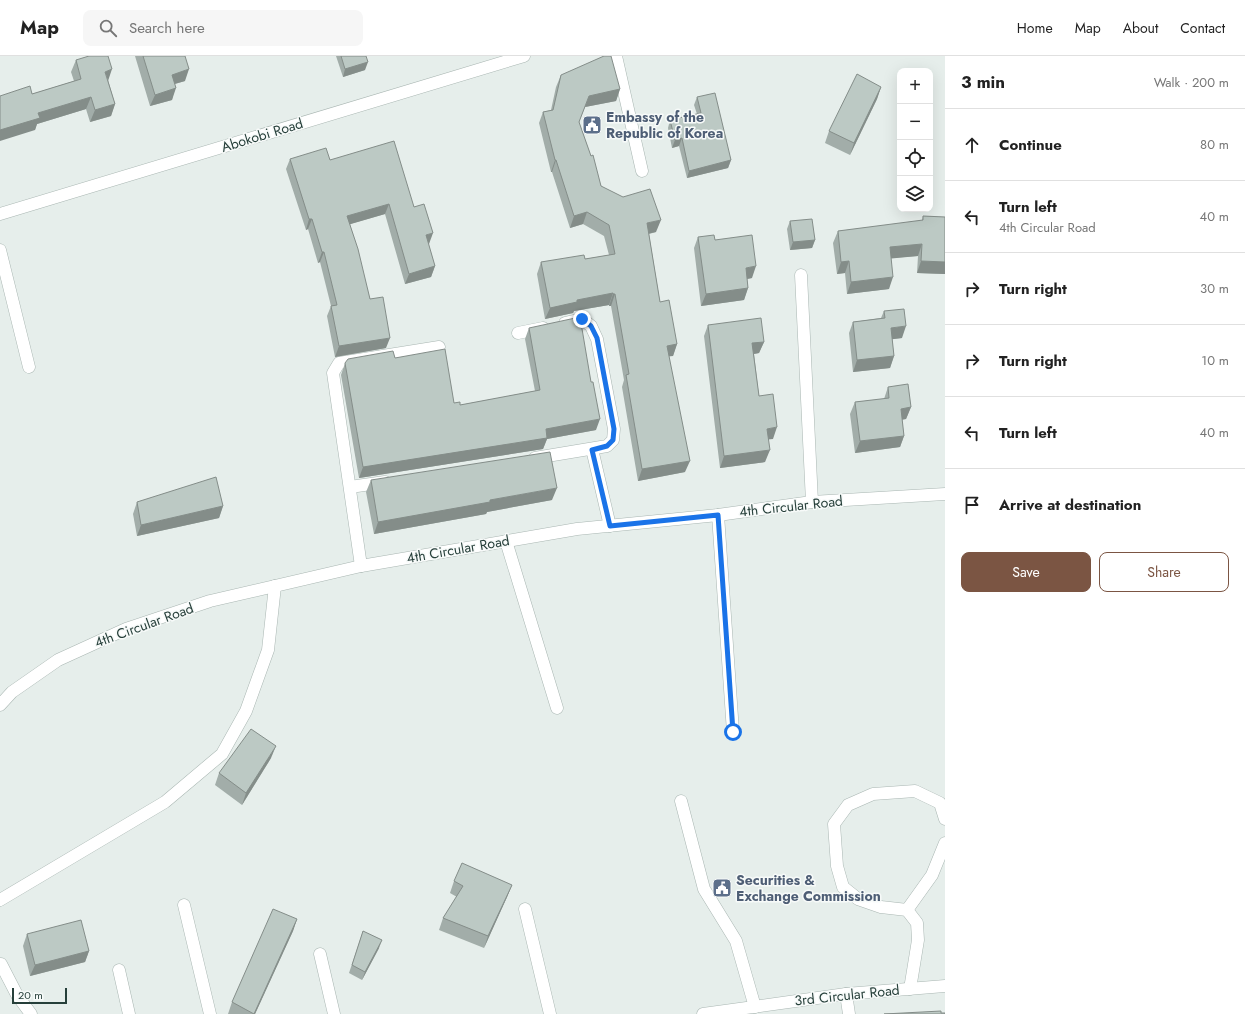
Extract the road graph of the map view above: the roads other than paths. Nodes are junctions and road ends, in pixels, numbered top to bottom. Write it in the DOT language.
graph roads {
  1 [pos="524,56"];
  2 [pos="616,56"];
  3 [pos="483,61"];
  4 [pos="642,171"];
  5 [pos="0,214"];
  6 [pos="0,250"];
  7 [pos="801,275"];
  8 [pos="518,333"];
  9 [pos="439,347"];
  10 [pos="29,367"];
  11 [pos="592,450"];
  12 [pos="522,460"];
  13 [pos="397,480"];
  14 [pos="350,487"];
  15 [pos="945,494"];
  16 [pos="812,502"];
  17 [pos="718,515"];
  18 [pos="610,526"];
  19 [pos="506,541"];
  20 [pos="362,566"];
  21 [pos="275,586"];
  22 [pos="0,705"];
  23 [pos="557,708"];
  24 [pos="733,732"];
  25 [pos="681,801"];
  26 [pos="945,818"];
  27 [pos="945,843"];
  28 [pos="0,900"];
  29 [pos="184,905"];
  30 [pos="525,910"];
  31 [pos="907,910"];
  32 [pos="320,954"];
  33 [pos="1,964"];
  34 [pos="119,970"];
  35 [pos="945,986"];
  36 [pos="910,989"];
  37 [pos="846,994"];
  38 [pos="755,1007"];
  39 [pos="31,1014"];
  40 [pos="129,1014"];
  41 [pos="210,1014"];
  42 [pos="334,1014"];
  43 [pos="550,1014"];
  44 [pos="703,1014"];
  45 [pos="849,1014"];
  1 -- 3 [label="street, Abokobi Road"];
  2 -- 4 [label="street"];
  3 -- 5 [label="street, Abokobi Road"];
  6 -- 10 [label="street"];
  7 -- 16 [label="street"];
  8 -- 11 [label="street"];
  9 -- 14 [label="street"];
  11 -- 12 [label="street"];
  11 -- 18 [label="street"];
  13 -- 14 [label="street"];
  14 -- 20 [label="street"];
  15 -- 16 [label="street, 4th Circular Road"];
  16 -- 17 [label="street, 4th Circular Road"];
  17 -- 18 [label="street, 4th Circular Road"];
  17 -- 24 [label="street"];
  18 -- 19 [label="street, 4th Circular Road"];
  19 -- 20 [label="street, 4th Circular Road"];
  19 -- 23 [label="street"];
  20 -- 21 [label="street, 4th Circular Road"];
  21 -- 22 [label="street, 4th Circular Road"];
  21 -- 28 [label="street"];
  25 -- 38 [label="street"];
  26 -- 31 [label="street"];
  27 -- 31 [label="street"];
  29 -- 41 [label="street"];
  30 -- 43 [label="street"];
  31 -- 36 [label="street"];
  32 -- 42 [label="street"];
  33 -- 39 [label="street"];
  34 -- 40 [label="street"];
  35 -- 36 [label="street, 3rd Circular Road"];
  36 -- 37 [label="street, 3rd Circular Road"];
  37 -- 38 [label="street, 3rd Circular Road"];
  37 -- 45 [label="street"];
  38 -- 44 [label="street, 3rd Circular Road"];
}
